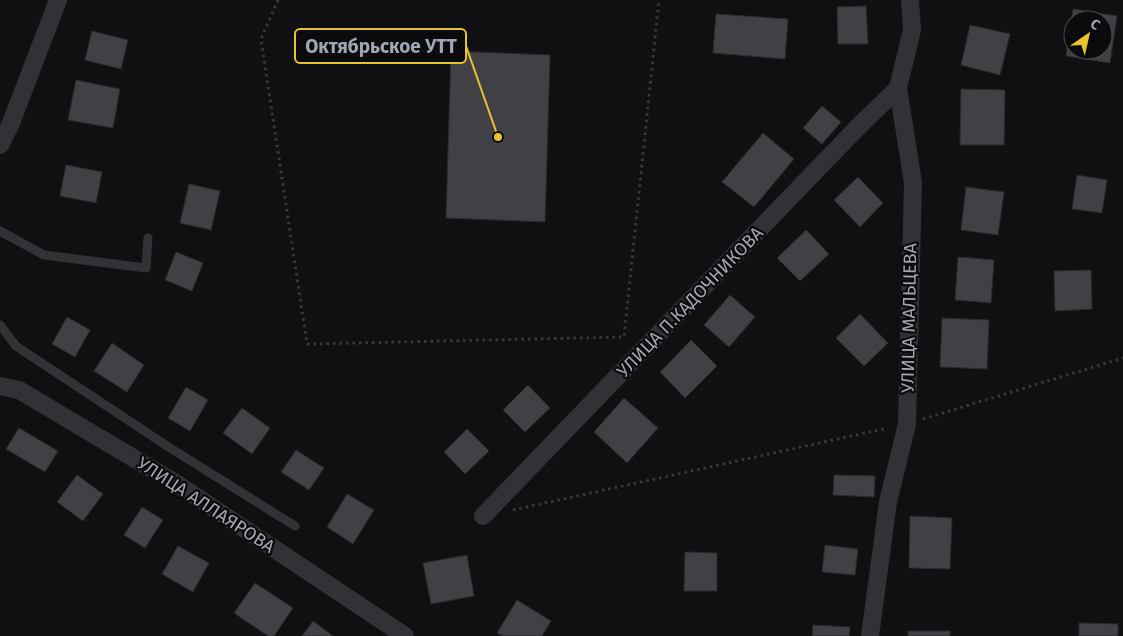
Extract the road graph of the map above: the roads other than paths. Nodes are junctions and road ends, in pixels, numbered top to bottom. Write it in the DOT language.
graph roads {
  1 [pos="58,0"];
  2 [pos="910,0"];
  3 [pos="898,88"];
  4 [pos="0,145"];
  5 [pos="0,230"];
  6 [pos="148,238"];
  7 [pos="0,325"];
  8 [pos="0,386"];
  9 [pos="483,516"];
  10 [pos="295,526"];
  11 [pos="405,636"];
  12 [pos="870,636"];
  1 -- 4 [label="street"];
  2 -- 3 [label="street, УЛИЦА МАЛЬЦЕВА"];
  3 -- 9 [label="street, УЛИЦА П.КАДОЧНИКОВА"];
  3 -- 12 [label="street, УЛИЦА МАЛЬЦЕВА"];
  5 -- 6 [label="lane"];
  7 -- 10 [label="lane"];
  8 -- 11 [label="street, УЛИЦА АЛЛАЯРОВА"];
}
